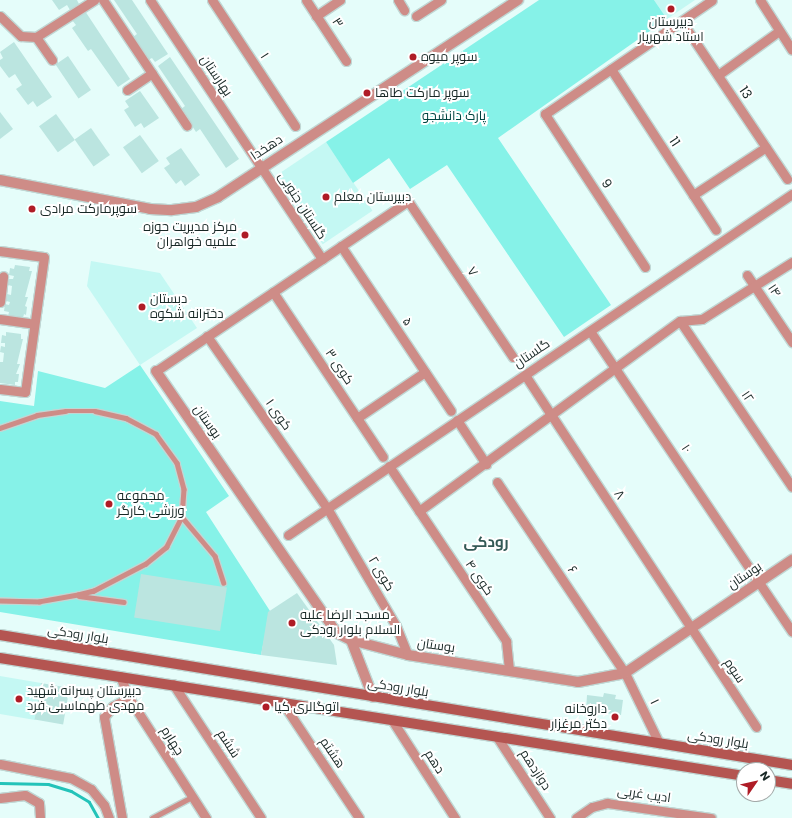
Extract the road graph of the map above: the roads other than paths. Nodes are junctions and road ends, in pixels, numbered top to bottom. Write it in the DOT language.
graph roads {
  1 [pos="94,0"];
  2 [pos="103,0"];
  3 [pos="150,0"];
  4 [pos="212,0"];
  5 [pos="306,0"];
  6 [pos="340,0"];
  7 [pos="398,0"];
  8 [pos="441,0"];
  9 [pos="518,0"];
  10 [pos="712,0"];
  11 [pos="760,0"];
  12 [pos="404,10"];
  13 [pos="0,16"];
  14 [pos="316,16"];
  15 [pos="416,16"];
  16 [pos="682,22"];
  17 [pos="780,31"];
  18 [pos="36,37"];
  19 [pos="792,50"];
  20 [pos="52,60"];
  21 [pos="346,61"];
  22 [pos="611,69"];
  23 [pos="152,72"];
  24 [pos="718,75"];
  25 [pos="127,90"];
  26 [pos="186,126"];
  27 [pos="295,126"];
  28 [pos="766,147"];
  29 [pos="261,167"];
  30 [pos="787,179"];
  31 [pos="0,180"];
  32 [pos="792,194"];
  33 [pos="694,195"];
  34 [pos="716,230"];
  35 [pos="341,246"];
  36 [pos="0,251"];
  37 [pos="322,259"];
  38 [pos="792,262"];
  39 [pos="645,267"];
  40 [pos="747,275"];
  41 [pos="3,276"];
  42 [pos="754,284"];
  43 [pos="273,292"];
  44 [pos="0,302"];
  45 [pos="0,320"];
  46 [pos="680,321"];
  47 [pos="34,324"];
  48 [pos="590,330"];
  49 [pos="207,336"];
  50 [pos="792,342"];
  51 [pos="513,357"];
  52 [pos="615,366"];
  53 [pos="156,370"];
  54 [pos="425,372"];
  55 [pos="525,374"];
  56 [pos="0,389"];
  57 [pos="451,411"];
  58 [pos="552,416"];
  59 [pos="357,418"];
  60 [pos="457,420"];
  61 [pos="0,428"];
  62 [pos="383,457"];
  63 [pos="486,464"];
  64 [pos="389,466"];
  65 [pos="497,482"];
  66 [pos="792,487"];
  67 [pos="327,508"];
  68 [pos="418,511"];
  69 [pos="182,517"];
  70 [pos="288,535"];
  71 [pos="792,560"];
  72 [pos="224,583"];
  73 [pos="759,583"];
  74 [pos="78,596"];
  75 [pos="0,601"];
  76 [pos="124,602"];
  77 [pos="690,629"];
  78 [pos="792,632"];
  79 [pos="0,635"];
  80 [pos="351,640"];
  81 [pos="408,655"];
  82 [pos="0,658"];
  83 [pos="509,670"];
  84 [pos="625,673"];
  85 [pos="120,676"];
  86 [pos="173,684"];
  87 [pos="373,697"];
  88 [pos="129,698"];
  89 [pos="282,702"];
  90 [pos="392,720"];
  91 [pos="756,727"];
  92 [pos="497,737"];
  93 [pos="659,743"];
  94 [pos="0,764"];
  95 [pos="792,765"];
  96 [pos="736,775"];
  97 [pos="776,781"];
  98 [pos="792,784"];
  99 [pos="192,797"];
  100 [pos="0,798"];
  101 [pos="650,809"];
  102 [pos="356,817"];
  103 [pos="40,818"];
  104 [pos="109,818"];
  105 [pos="122,818"];
  106 [pos="152,818"];
  107 [pos="206,818"];
  108 [pos="261,818"];
  109 [pos="456,818"];
  110 [pos="550,818"];
  111 [pos="576,818"];
  112 [pos="656,818"];
  113 [pos="711,818"];
  1 -- 18 [label="street"];
  2 -- 23 [label="street"];
  3 -- 29 [label="street, بهارستان"];
  4 -- 27 [label="street, ۱"];
  5 -- 14 [label="street, ۳"];
  6 -- 14 [label="street"];
  7 -- 12 [label="street"];
  8 -- 15 [label="street"];
  9 -- 29 [label="street, دهخدا"];
  10 -- 16 [label="street"];
  11 -- 17 [label="street"];
  13 -- 18 [label="street"];
  14 -- 21 [label="street, ۳"];
  16 -- 22 [label="street"];
  16 -- 24 [label="street, 13"];
  17 -- 19 [label="street"];
  17 -- 24 [label="street"];
  18 -- 20 [label="street"];
  22 -- 33 [label="street, 11"];
  22 -- 39 [label="street, 9"];
  23 -- 25 [label="street"];
  23 -- 26 [label="street"];
  24 -- 28 [label="street, 13"];
  28 -- 30 [label="street, 13"];
  28 -- 33 [label="street"];
  29 -- 31 [label="street, دهخدا"];
  29 -- 37 [label="street, گلستان جنوبی"];
  32 -- 48 [label="street, گلستان"];
  33 -- 34 [label="street, 11"];
  35 -- 37 [label="street"];
  35 -- 51 [label="street, ۷"];
  35 -- 54 [label="street, ۵"];
  36 -- 47 [label="street"];
  37 -- 43 [label="street"];
  38 -- 42 [label="street"];
  40 -- 42 [label="street, ۱۴"];
  41 -- 44 [label="street"];
  42 -- 46 [label="street"];
  42 -- 50 [label="street, ۱۴"];
  43 -- 49 [label="street"];
  43 -- 59 [label="street, کوی ۳"];
  45 -- 47 [label="street"];
  46 -- 52 [label="street"];
  46 -- 66 [label="street, ۱۲"];
  47 -- 56 [label="street"];
  48 -- 52 [label="street, ۱۰"];
  48 -- 55 [label="street, گلستان"];
  49 -- 53 [label="street"];
  49 -- 67 [label="street, کوی ۱"];
  52 -- 58 [label="street"];
  52 -- 73 [label="street, ۱۰"];
  53 -- 80 [label="street, بوستان"];
  54 -- 57 [label="street, ۵"];
  54 -- 59 [label="street"];
  55 -- 58 [label="street, ۸"];
  55 -- 60 [label="street, گلستان"];
  58 -- 63 [label="street"];
  58 -- 77 [label="street, ۸"];
  59 -- 62 [label="street, کوی ۳"];
  60 -- 63 [label="street"];
  60 -- 64 [label="street, گلستان"];
  61 -- 69 [label="lane"];
  63 -- 68 [label="street"];
  64 -- 67 [label="street, گلستان"];
  64 -- 68 [label="street, کوی ۴"];
  65 -- 84 [label="street, ۶"];
  67 -- 70 [label="street, گلستان"];
  67 -- 81 [label="street, کوی ۲"];
  68 -- 83 [label="street, کوی ۴"];
  69 -- 72 [label="lane"];
  69 -- 74 [label="lane"];
  71 -- 73 [label="street, بوستان"];
  73 -- 77 [label="street, بوستان"];
  73 -- 78 [label="street, ۱۰"];
  74 -- 75 [label="lane"];
  74 -- 76 [label="lane"];
  77 -- 84 [label="street, بوستان"];
  77 -- 91 [label="street, سوم"];
  79 -- 87 [label="main road, بلوار رودکی"];
  80 -- 81 [label="street, بوستان"];
  80 -- 87 [label="street"];
  81 -- 83 [label="street, بوستان"];
  82 -- 85 [label="main road"];
  83 -- 84 [label="street, بوستان"];
  84 -- 93 [label="street, ۱"];
  85 -- 86 [label="main road"];
  85 -- 88 [label="street, چهارم"];
  86 -- 89 [label="main road"];
  86 -- 108 [label="street, ششم"];
  87 -- 93 [label="main road, بلوار رودکی"];
  88 -- 99 [label="street, چهارم"];
  88 -- 105 [label="street"];
  89 -- 90 [label="main road"];
  89 -- 102 [label="street, هشتم"];
  90 -- 92 [label="main road"];
  90 -- 109 [label="street, دهم"];
  92 -- 96 [label="main road"];
  92 -- 110 [label="street, دوازدهم"];
  93 -- 95 [label="main road, بلوار رودکی"];
  94 -- 104 [label="street"];
  97 -- 98 [label="main road"];
  99 -- 106 [label="lane"];
  99 -- 107 [label="street, چهارم"];
  100 -- 103 [label="street"];
  101 -- 111 [label="street, ادیب غربی"];
  101 -- 112 [label="street"];
  101 -- 113 [label="street, ادیب غربی"];
}
